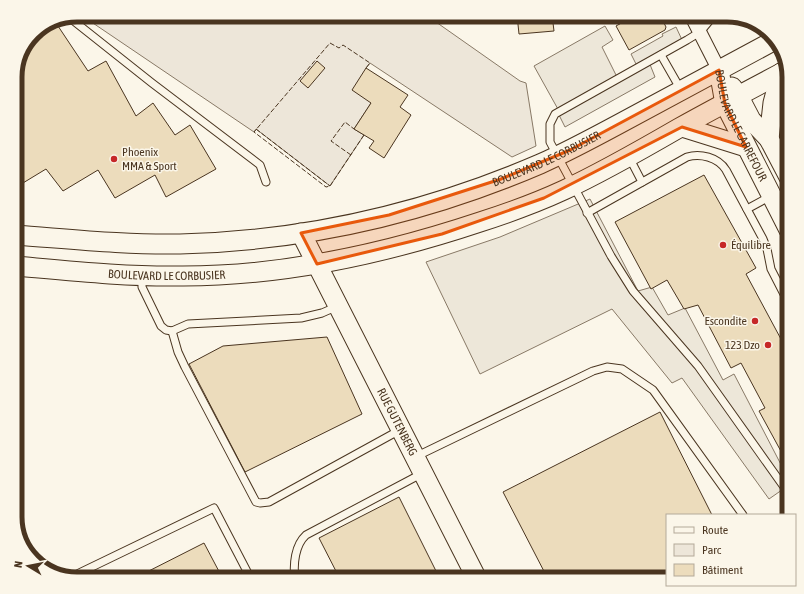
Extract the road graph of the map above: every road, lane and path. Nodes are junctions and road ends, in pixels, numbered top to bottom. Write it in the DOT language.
graph roads {
  1 [pos="75,22"];
  2 [pos="695,22"];
  3 [pos="708,22"];
  4 [pos="700,32"];
  5 [pos="770,42"];
  6 [pos="661,55"];
  7 [pos="719,70"];
  8 [pos="782,73"];
  9 [pos="782,78"];
  10 [pos="681,91"];
  11 [pos="732,100"];
  12 [pos="682,127"];
  13 [pos="769,139"];
  14 [pos="746,147"];
  15 [pos="557,156"];
  16 [pos="628,156"];
  17 [pos="782,164"];
  18 [pos="266,182"];
  19 [pos="642,182"];
  20 [pos="573,186"];
  21 [pos="771,196"];
  22 [pos="747,209"];
  23 [pos="587,213"];
  24 [pos="782,217"];
  25 [pos="22,233"];
  26 [pos="301,233"];
  27 [pos="317,264"];
  28 [pos="22,267"];
  29 [pos="142,276"];
  30 [pos="782,290"];
  31 [pos="338,306"];
  32 [pos="172,331"];
  33 [pos="401,430"];
  34 [pos="419,465"];
  35 [pos="782,484"];
  36 [pos="742,514"];
  37 [pos="81,572"];
  38 [pos="247,572"];
  39 [pos="295,572"];
  40 [pos="473,572"];
  1 -- 18 [label="lane"];
  2 -- 4 [label="street"];
  3 -- 4 [label="lane"];
  4 -- 6 [label="lane"];
  4 -- 7 [label="street"];
  5 -- 7 [label="street, BOULEVARD LE CORBUSIER"];
  6 -- 10 [label="lane"];
  6 -- 15 [label="lane"];
  7 -- 10 [label="street, BOULEVARD LE CORBUSIER"];
  7 -- 11 [label="street, BOULEVARD LE CARREFOUR"];
  8 -- 11 [label="street, BOULEVARD LE CORBUSIER"];
  9 -- 13 [label="street"];
  10 -- 15 [label="street, BOULEVARD LE CORBUSIER"];
  11 -- 12 [label="street, BOULEVARD LE CORBUSIER"];
  11 -- 13 [label="street, BOULEVARD LE CARREFOUR"];
  11 -- 14 [label="street, BOULEVARD LE CARREFOUR"];
  12 -- 14 [label="street"];
  12 -- 16 [label="street, BOULEVARD LE CORBUSIER"];
  13 -- 17 [label="street, BOULEVARD LE CARREFOUR"];
  14 -- 21 [label="street, BOULEVARD LE CARREFOUR"];
  15 -- 20 [label="lane"];
  15 -- 26 [label="street, BOULEVARD LE CORBUSIER"];
  16 -- 19 [label="lane"];
  16 -- 20 [label="street, BOULEVARD LE CORBUSIER"];
  19 -- 22 [label="lane"];
  19 -- 23 [label="lane"];
  20 -- 23 [label="lane"];
  20 -- 27 [label="street, BOULEVARD LE CORBUSIER"];
  21 -- 22 [label="lane"];
  21 -- 24 [label="street, BOULEVARD LE CARREFOUR"];
  22 -- 30 [label="lane"];
  23 -- 35 [label="lane"];
  25 -- 26 [label="street, BOULEVARD LE CORBUSIER"];
  26 -- 27 [label="street"];
  27 -- 29 [label="street, BOULEVARD LE CORBUSIER"];
  27 -- 31 [label="street, RUE GUTENBERG"];
  28 -- 29 [label="street, BOULEVARD LE CORBUSIER"];
  29 -- 32 [label="lane"];
  31 -- 32 [label="lane"];
  31 -- 33 [label="street, RUE GUTENBERG"];
  32 -- 33 [label="lane"];
  33 -- 34 [label="street, RUE GUTENBERG"];
  34 -- 36 [label="lane"];
  34 -- 39 [label="lane"];
  34 -- 40 [label="street, RUE GUTENBERG"];
  37 -- 38 [label="lane"];
}
